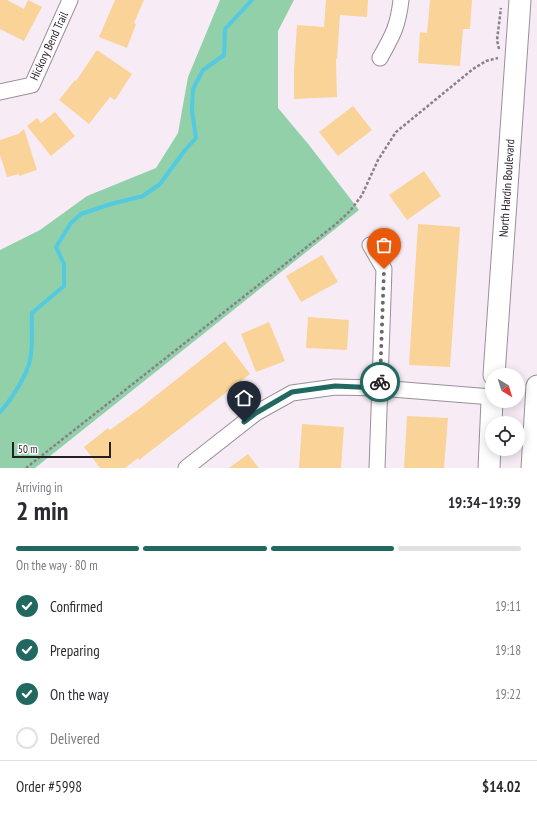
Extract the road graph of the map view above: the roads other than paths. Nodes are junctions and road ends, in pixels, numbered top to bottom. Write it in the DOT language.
graph roads {
  1 [pos="70,0"];
  2 [pos="401,0"];
  3 [pos="511,1"];
  4 [pos="380,58"];
  5 [pos="0,92"];
  6 [pos="370,245"];
  7 [pos="494,368"];
  8 [pos="537,386"];
  9 [pos="380,388"];
  10 [pos="485,396"];
  11 [pos="492,408"];
  12 [pos="186,468"];
  13 [pos="377,468"];
  14 [pos="489,468"];
  15 [pos="532,468"];
  1 -- 5 [label="street, Hickory Bend Trail"];
  2 -- 4 [label="street"];
  3 -- 7 [label="street, North Hardin Boulevard"];
  6 -- 9 [label="street"];
  8 -- 15 [label="street"];
  9 -- 10 [label="street"];
  9 -- 12 [label="street"];
  9 -- 13 [label="street"];
  11 -- 14 [label="street"];
}
